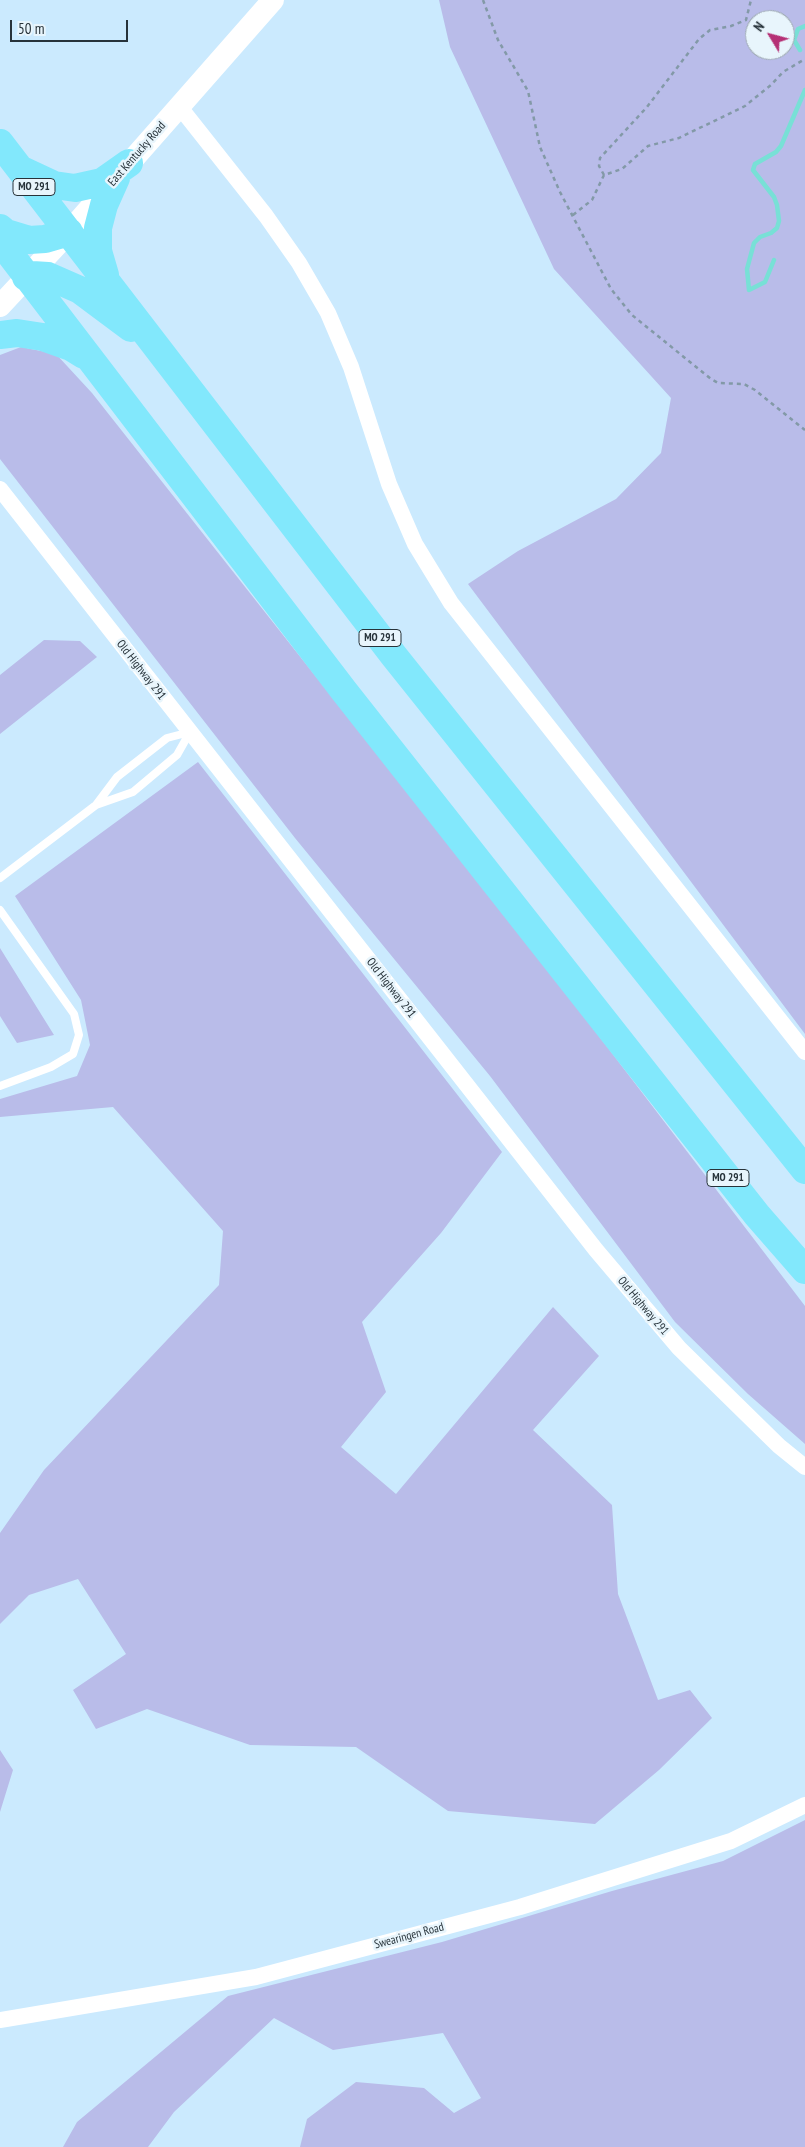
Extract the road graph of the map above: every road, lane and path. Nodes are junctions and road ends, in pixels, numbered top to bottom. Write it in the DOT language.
graph roads {
  1 [pos="273,0"];
  2 [pos="483,0"];
  3 [pos="752,0"];
  4 [pos="805,59"];
  5 [pos="179,106"];
  6 [pos="0,143"];
  7 [pos="20,168"];
  8 [pos="123,170"];
  9 [pos="604,175"];
  10 [pos="574,215"];
  11 [pos="0,228"];
  12 [pos="69,232"];
  13 [pos="0,241"];
  14 [pos="26,277"];
  15 [pos="108,283"];
  16 [pos="0,306"];
  17 [pos="0,335"];
  18 [pos="161,352"];
  19 [pos="88,357"];
  20 [pos="805,430"];
  21 [pos="0,489"];
  22 [pos="190,732"];
  23 [pos="96,805"];
  24 [pos="0,878"];
  25 [pos="0,910"];
  26 [pos="805,1052"];
  27 [pos="0,1086"];
  28 [pos="805,1170"];
  29 [pos="805,1270"];
  30 [pos="805,1467"];
  31 [pos="805,1805"];
  32 [pos="0,2020"];
  1 -- 5 [label="main road, East Kentucky Road"];
  2 -- 10 [label="path"];
  3 -- 9 [label="path"];
  4 -- 9 [label="path"];
  5 -- 8 [label="main road, East Kentucky Road"];
  5 -- 26 [label="street"];
  6 -- 7 [label="highway, MO 291"];
  7 -- 8 [label="highway"];
  7 -- 12 [label="highway, MO 291"];
  8 -- 12 [label="main road, East Kentucky Road"];
  8 -- 15 [label="highway"];
  9 -- 10 [label="path"];
  10 -- 20 [label="path"];
  11 -- 12 [label="highway"];
  12 -- 14 [label="main road, East Kentucky Road"];
  12 -- 15 [label="highway, MO 291"];
  13 -- 14 [label="highway, MO 291"];
  14 -- 16 [label="main road, East Kentucky Road"];
  14 -- 18 [label="highway"];
  14 -- 19 [label="highway, MO 291"];
  15 -- 18 [label="highway, MO 291"];
  17 -- 19 [label="highway"];
  18 -- 28 [label="highway, MO 291"];
  19 -- 29 [label="highway, MO 291"];
  21 -- 22 [label="street, Old Highway 291"];
  22 -- 23 [label="lane"];
  22 -- 23 [label="lane"];
  22 -- 30 [label="street, Old Highway 291"];
  23 -- 24 [label="lane"];
  25 -- 27 [label="lane"];
  31 -- 32 [label="street, Swearingen Road"];
}
